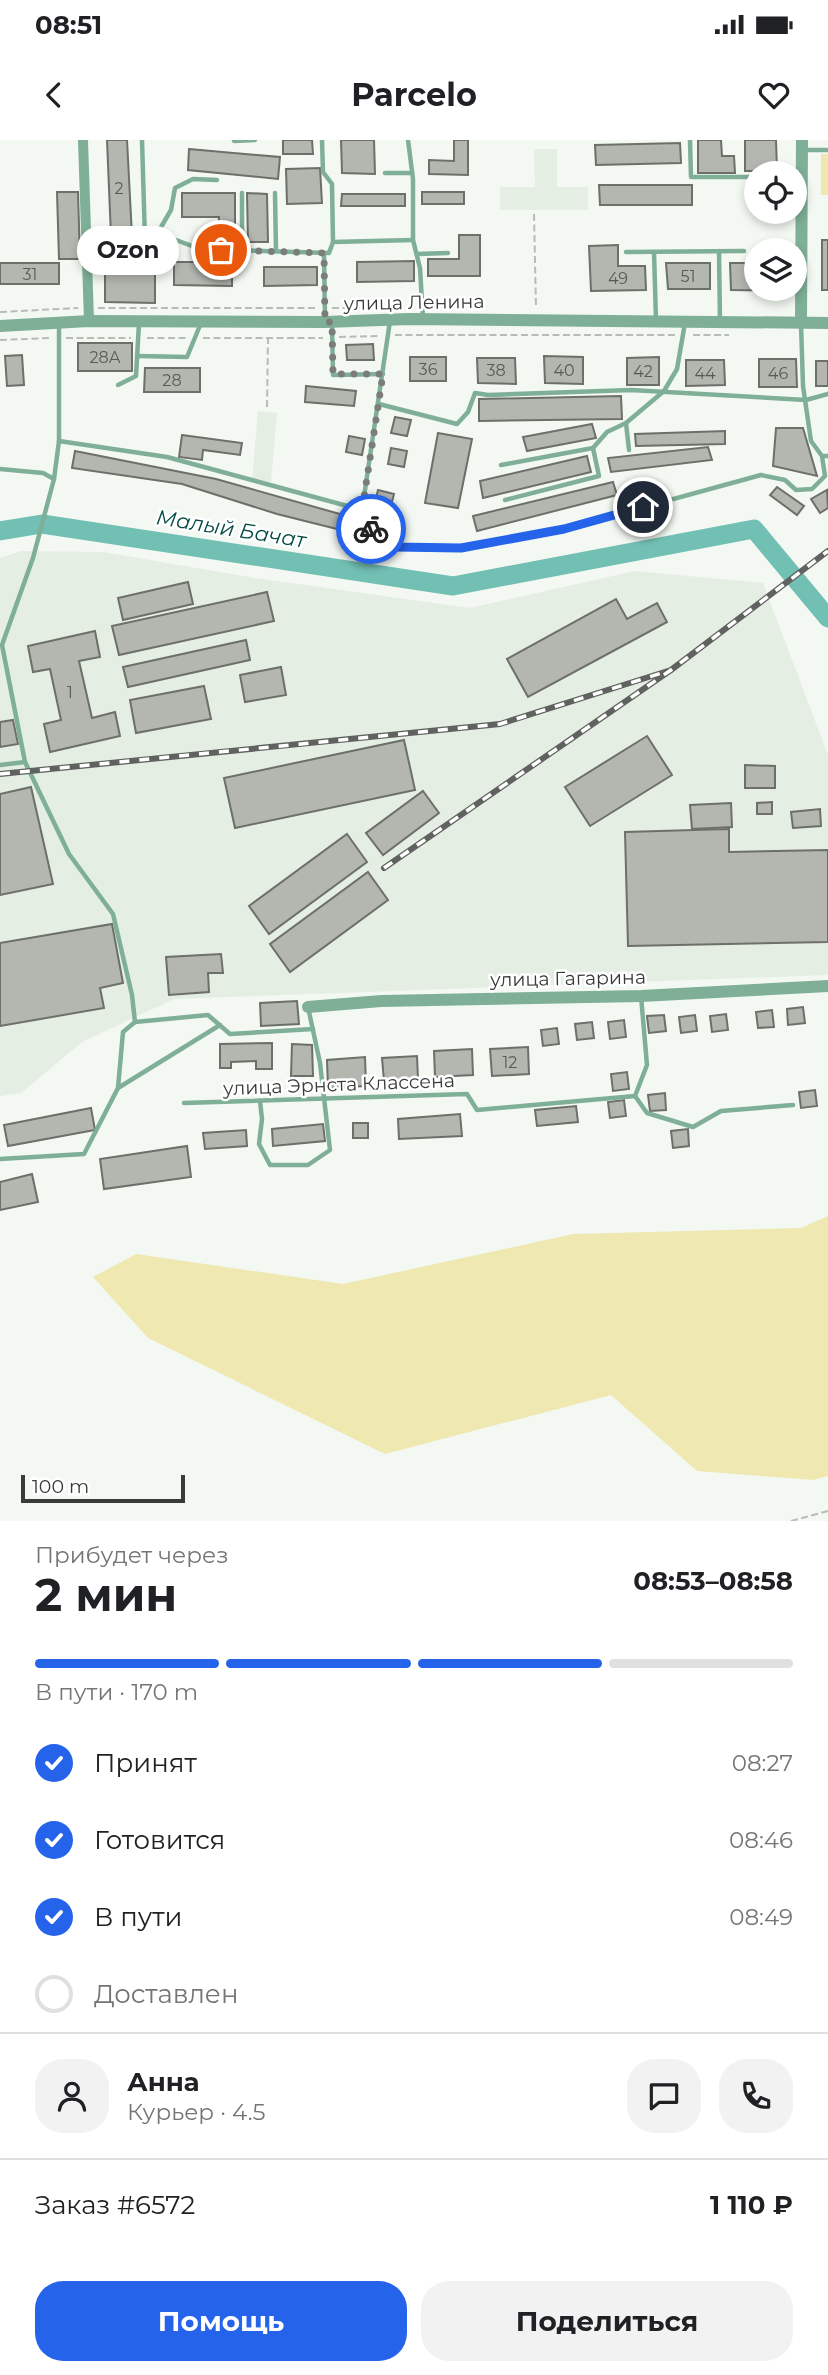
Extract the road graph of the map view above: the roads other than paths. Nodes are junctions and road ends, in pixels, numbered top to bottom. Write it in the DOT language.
graph roads {
  1 [pos="83,140"];
  2 [pos="142,140"];
  3 [pos="255,140"];
  4 [pos="322,140"];
  5 [pos="408,140"];
  6 [pos="690,140"];
  7 [pos="234,141"];
  8 [pos="802,145"];
  9 [pos="828,150"];
  10 [pos="385,173"];
  11 [pos="412,173"];
  12 [pos="744,177"];
  13 [pos="217,180"];
  14 [pos="242,193"];
  15 [pos="275,193"];
  16 [pos="799,224"];
  17 [pos="145,240"];
  18 [pos="154,240"];
  19 [pos="414,240"];
  20 [pos="86,241"];
  21 [pos="333,242"];
  22 [pos="242,250"];
  23 [pos="276,251"];
  24 [pos="719,251"];
  25 [pos="744,251"];
  26 [pos="626,252"];
  27 [pos="654,252"];
  28 [pos="324,253"];
  29 [pos="448,253"];
  30 [pos="417,254"];
  31 [pos="423,319"];
  32 [pos="390,320"];
  33 [pos="89,321"];
  34 [pos="139,322"];
  35 [pos="201,322"];
  36 [pos="328,322"];
  37 [pos="720,322"];
  38 [pos="59,323"];
  39 [pos="656,323"];
  40 [pos="801,323"];
  41 [pos="828,323"];
  42 [pos="0,326"];
  43 [pos="684,329"];
  44 [pos="137,356"];
  45 [pos="383,374"];
  46 [pos="118,385"];
  47 [pos="664,391"];
  48 [pos="828,394"];
  49 [pos="806,400"];
  50 [pos="379,404"];
  51 [pos="626,423"];
  52 [pos="59,442"];
  53 [pos="593,448"];
  54 [pos="629,450"];
  55 [pos="825,456"];
  56 [pos="501,465"];
  57 [pos="0,469"];
  58 [pos="54,479"];
  59 [pos="505,500"];
  60 [pos="362,510"];
  61 [pos="25,762"];
  62 [pos="0,765"];
  63 [pos="828,986"];
  64 [pos="641,996"];
  65 [pos="308,1007"];
  66 [pos="135,1022"];
  67 [pos="220,1025"];
  68 [pos="313,1028"];
  69 [pos="118,1088"];
  70 [pos="635,1096"];
  71 [pos="323,1099"];
  72 [pos="260,1101"];
  73 [pos="184,1103"];
  74 [pos="793,1105"];
  75 [pos="0,1159"];
  1 -- 20 [label="street"];
  2 -- 17 [label="lane"];
  3 -- 7 [label="lane"];
  4 -- 21 [label="lane"];
  5 -- 11 [label="lane"];
  6 -- 12 [label="lane"];
  8 -- 9 [label="lane"];
  10 -- 11 [label="lane"];
  11 -- 19 [label="lane"];
  13 -- 18 [label="lane"];
  14 -- 22 [label="lane"];
  15 -- 23 [label="lane"];
  16 -- 40 [label="street"];
  17 -- 18 [label="lane"];
  17 -- 20 [label="lane"];
  18 -- 22 [label="lane"];
  19 -- 21 [label="lane"];
  19 -- 30 [label="lane"];
  20 -- 33 [label="street"];
  21 -- 28 [label="lane"];
  22 -- 23 [label="lane"];
  23 -- 28 [label="lane"];
  24 -- 25 [label="lane"];
  24 -- 27 [label="lane"];
  24 -- 37 [label="lane"];
  26 -- 27 [label="lane"];
  27 -- 39 [label="lane"];
  28 -- 36 [label="lane"];
  29 -- 30 [label="lane"];
  30 -- 31 [label="lane"];
  31 -- 32 [label="street, улица Ленина"];
  31 -- 39 [label="street, улица Ленина"];
  32 -- 36 [label="street, улица Ленина"];
  32 -- 45 [label="lane"];
  33 -- 34 [label="street, улица Ленина"];
  33 -- 38 [label="street, улица Ленина"];
  34 -- 35 [label="street, улица Ленина"];
  34 -- 44 [label="lane"];
  35 -- 36 [label="street, улица Ленина"];
  35 -- 44 [label="lane"];
  36 -- 45 [label="lane"];
  37 -- 40 [label="street, улица Ленина"];
  37 -- 43 [label="street, улица Ленина"];
  38 -- 42 [label="street, улица Ленина"];
  38 -- 52 [label="lane"];
  39 -- 43 [label="street, улица Ленина"];
  40 -- 41 [label="street, улица Ленина"];
  40 -- 49 [label="lane"];
  43 -- 47 [label="lane"];
  44 -- 46 [label="lane"];
  45 -- 50 [label="lane"];
  47 -- 49 [label="lane"];
  47 -- 50 [label="lane"];
  47 -- 51 [label="lane"];
  48 -- 49 [label="lane"];
  49 -- 55 [label="lane"];
  50 -- 60 [label="lane"];
  51 -- 53 [label="lane"];
  51 -- 54 [label="lane"];
  52 -- 58 [label="lane"];
  52 -- 60 [label="lane"];
  53 -- 56 [label="lane"];
  53 -- 59 [label="lane"];
  55 -- 60 [label="lane"];
  57 -- 58 [label="lane"];
  58 -- 61 [label="lane"];
  61 -- 62 [label="lane"];
  61 -- 66 [label="lane"];
  63 -- 64 [label="street, улица Гагарина"];
  64 -- 65 [label="street, улица Гагарина"];
  64 -- 70 [label="lane"];
  65 -- 68 [label="lane"];
  66 -- 67 [label="lane"];
  66 -- 69 [label="lane"];
  67 -- 68 [label="lane"];
  67 -- 69 [label="lane"];
  68 -- 71 [label="lane"];
  69 -- 75 [label="lane"];
  70 -- 71 [label="lane, улица Эрнста Классена"];
  70 -- 74 [label="lane"];
  71 -- 72 [label="lane, улица Эрнста Классена"];
  71 -- 72 [label="lane"];
  72 -- 73 [label="lane, улица Эрнста Классена"];
}
